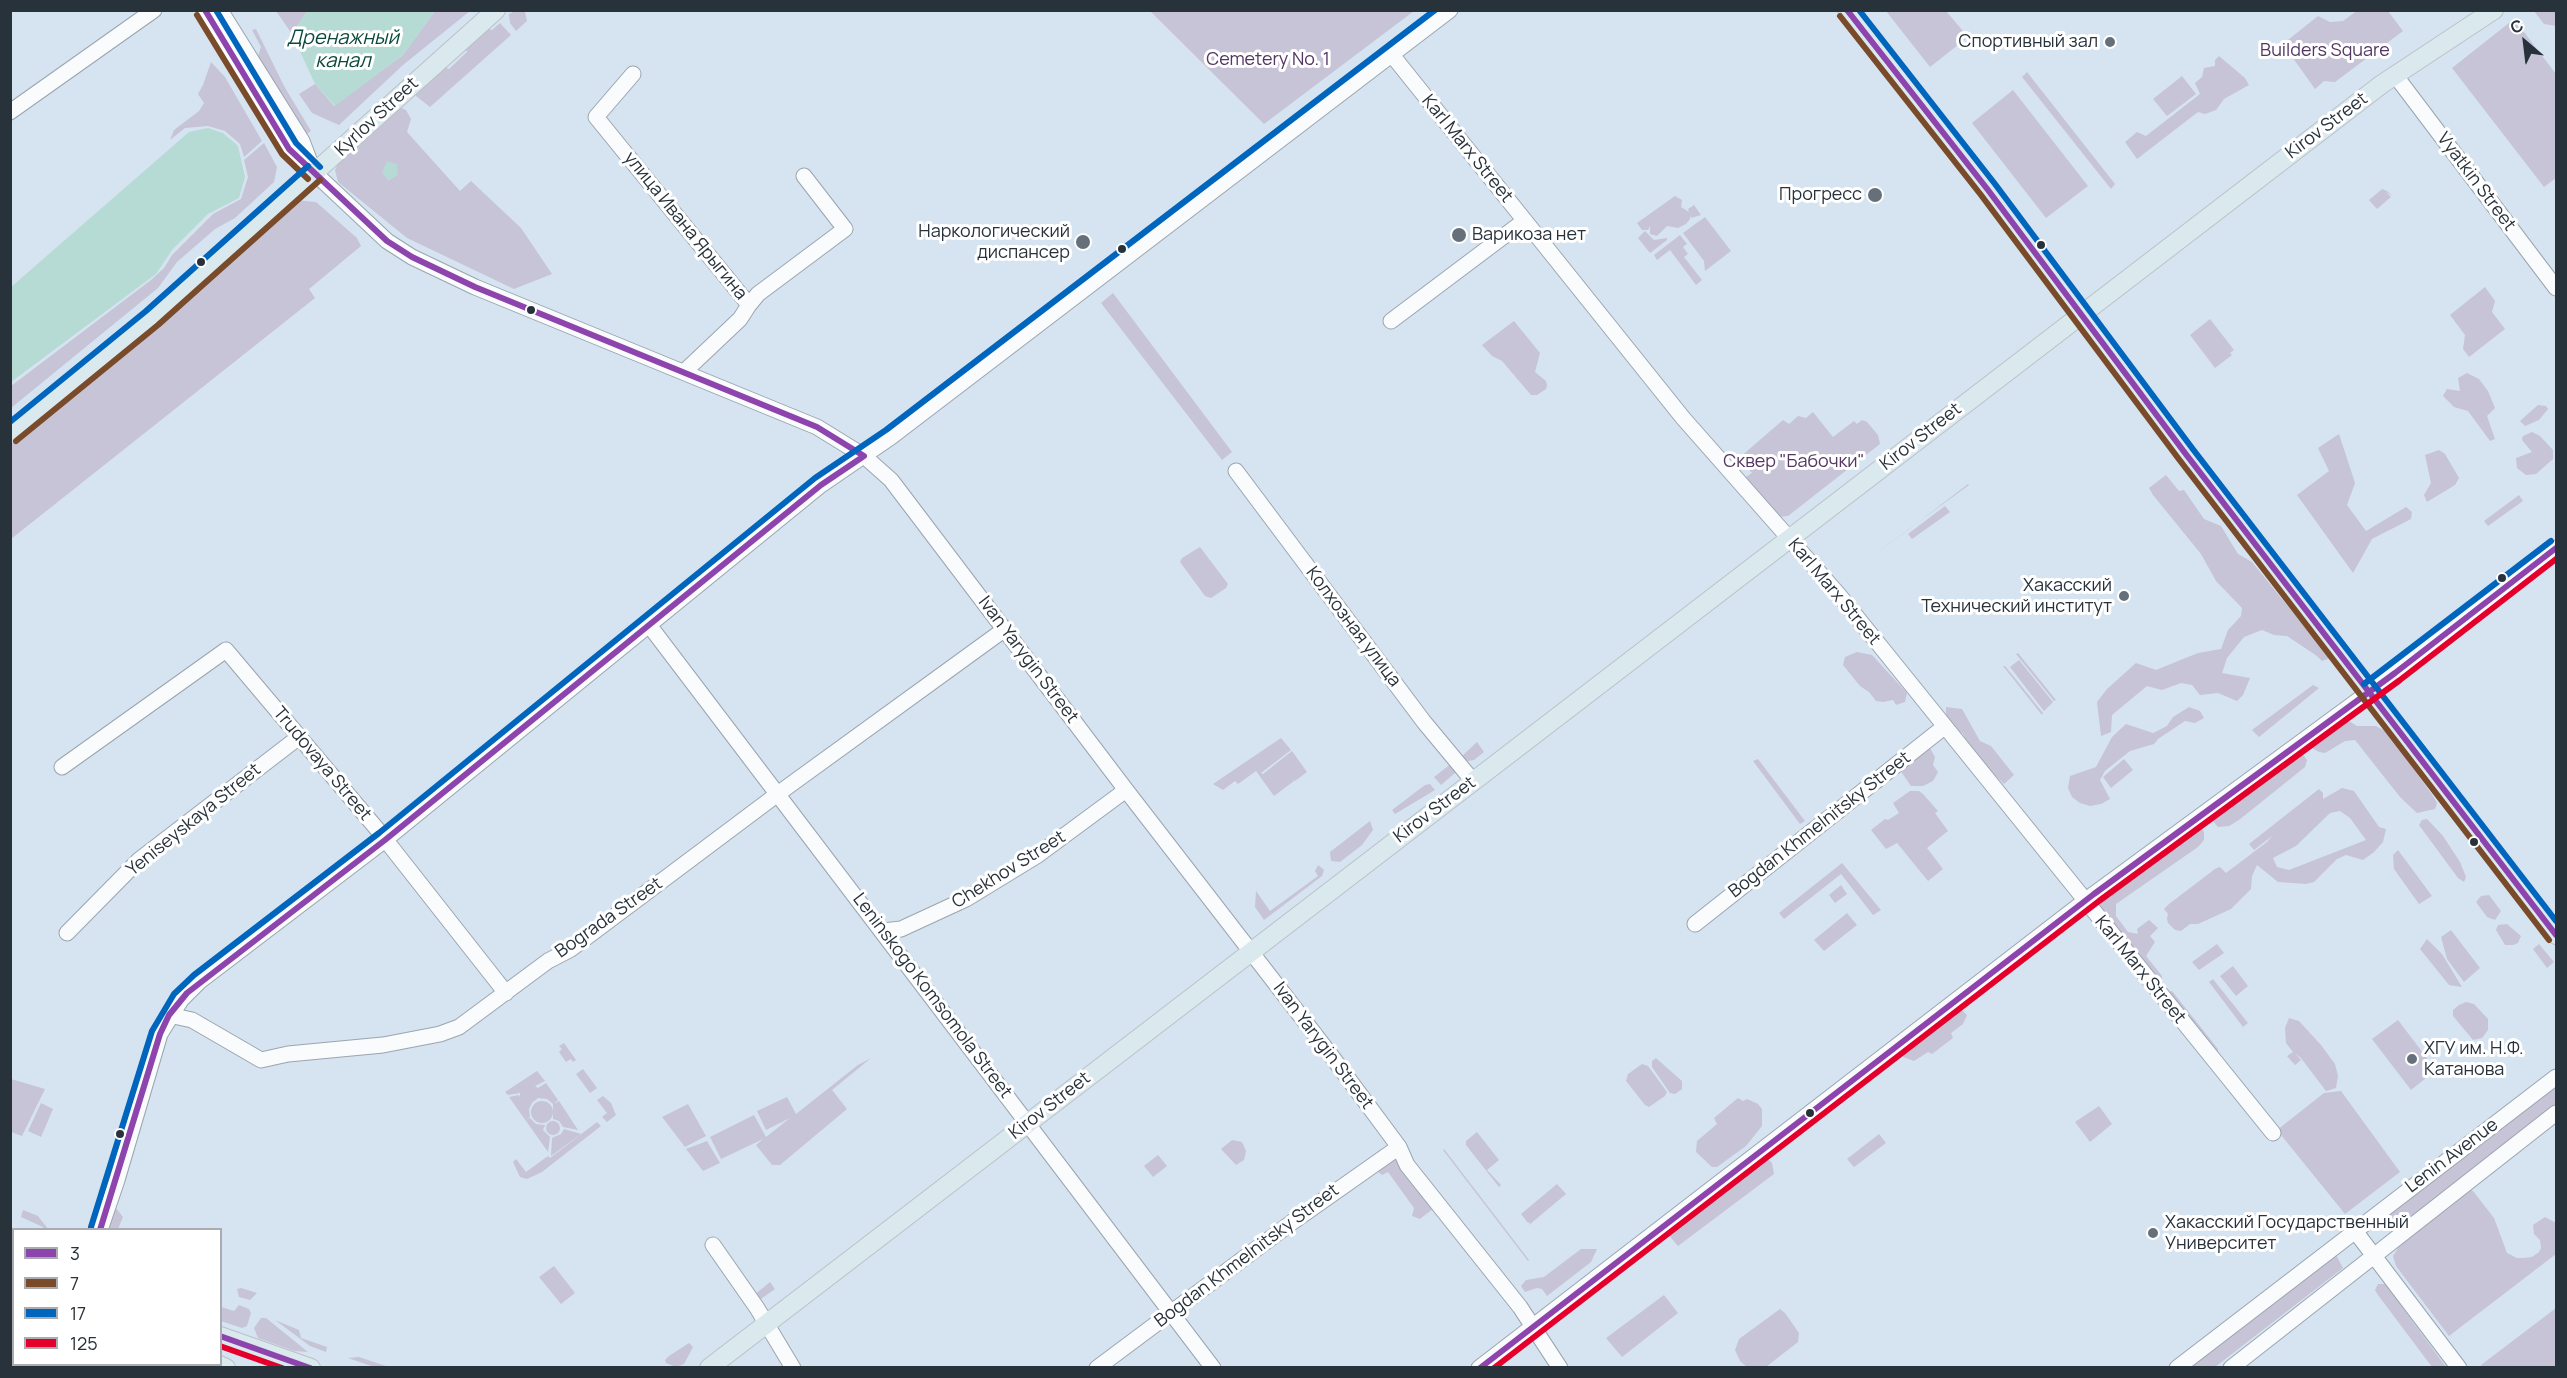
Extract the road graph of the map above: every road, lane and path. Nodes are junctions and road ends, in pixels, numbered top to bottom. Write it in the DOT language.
graph roads {
  1 [pos="154,10"];
  2 [pos="205,10"];
  3 [pos="220,10"];
  4 [pos="496,10"];
  5 [pos="1450,10"];
  6 [pos="1847,10"];
  7 [pos="2484,13"];
  8 [pos="1392,55"];
  9 [pos="633,74"];
  10 [pos="2395,75"];
  11 [pos="10,112"];
  12 [pos="314,173"];
  13 [pos="804,176"];
  14 [pos="1524,221"];
  15 [pos="2556,288"];
  16 [pos="750,305"];
  17 [pos="2082,315"];
  18 [pos="1391,321"];
  19 [pos="684,372"];
  20 [pos="10,434"];
  21 [pos="864,456"];
  22 [pos="1236,471"];
  23 [pos="1789,539"];
  24 [pos="2556,548"];
  25 [pos="649,625"];
  26 [pos="1005,629"];
  27 [pos="2369,691"];
  28 [pos="1944,727"];
  29 [pos="299,737"];
  30 [pos="62,767"];
  31 [pos="1473,782"];
  32 [pos="1126,790"];
  33 [pos="779,793"];
  34 [pos="385,840"];
  35 [pos="2084,901"];
  36 [pos="1695,924"];
  37 [pos="883,932"];
  38 [pos="67,933"];
  39 [pos="2556,935"];
  40 [pos="1251,952"];
  41 [pos="506,993"];
  42 [pos="169,1015"];
  43 [pos="2556,1077"];
  44 [pos="2556,1113"];
  45 [pos="1028,1124"];
  46 [pos="2273,1133"];
  47 [pos="1399,1147"];
  48 [pos="101,1228"];
  49 [pos="2355,1231"];
  50 [pos="713,1245"];
  51 [pos="2375,1257"];
  52 [pos="1172,1311"];
  53 [pos="765,1324"];
  54 [pos="1532,1327"];
  55 [pos="222,1337"];
  56 [pos="311,1368"];
  57 [pos="709,1368"];
  58 [pos="793,1368"];
  59 [pos="1097,1368"];
  60 [pos="1213,1368"];
  61 [pos="1479,1368"];
  62 [pos="1560,1368"];
  63 [pos="2177,1368"];
  64 [pos="2231,1368"];
  65 [pos="2459,1368"];
  1 -- 11 [label="street"];
  2 -- 12 [label="street, Ivan Yarygin Street"];
  3 -- 12 [label="street"];
  4 -- 12 [label="main road, Kyrlov Street"];
  5 -- 8 [label="street"];
  6 -- 17 [label="main road"];
  7 -- 10 [label="main road, Kirov Street"];
  8 -- 14 [label="street, Karl Marx Street"];
  8 -- 21 [label="street"];
  9 -- 16 [label="street, улица Ивана Ярыгина"];
  10 -- 15 [label="street, Vyatkin Street"];
  10 -- 17 [label="main road, Kirov Street"];
  12 -- 19 [label="street, Ivan Yarygin Street"];
  12 -- 20 [label="main road, Kyrlov Street"];
  13 -- 16 [label="street"];
  14 -- 18 [label="street"];
  14 -- 23 [label="street, Karl Marx Street"];
  16 -- 19 [label="street, улица Ивана Ярыгина"];
  17 -- 23 [label="main road, Kirov Street"];
  17 -- 27 [label="main road"];
  19 -- 21 [label="street, Ivan Yarygin Street"];
  21 -- 25 [label="street"];
  21 -- 26 [label="street, Ivan Yarygin Street"];
  22 -- 31 [label="street, Колхозная улица"];
  23 -- 28 [label="street, Karl Marx Street"];
  23 -- 31 [label="main road, Kirov Street"];
  24 -- 27 [label="street"];
  25 -- 33 [label="street, Leninskogo Komsomola Street"];
  25 -- 34 [label="street"];
  26 -- 32 [label="street, Ivan Yarygin Street"];
  26 -- 33 [label="street, Bograda Street"];
  27 -- 35 [label="street"];
  27 -- 39 [label="main road"];
  28 -- 35 [label="street, Karl Marx Street"];
  28 -- 36 [label="street, Bogdan Khmelnitsky Street"];
  29 -- 30 [label="street, Trudovaya Street"];
  29 -- 34 [label="street, Trudovaya Street"];
  29 -- 38 [label="street, Yeniseyskaya Street"];
  31 -- 40 [label="main road, Kirov Street"];
  32 -- 37 [label="street, Chekhov Street"];
  32 -- 40 [label="street, Ivan Yarygin Street"];
  33 -- 37 [label="street, Leninskogo Komsomola Street"];
  33 -- 41 [label="street, Bograda Street"];
  34 -- 41 [label="street, Trudovaya Street"];
  34 -- 42 [label="street"];
  35 -- 46 [label="street, Karl Marx Street"];
  35 -- 54 [label="street"];
  37 -- 45 [label="street, Leninskogo Komsomola Street"];
  40 -- 45 [label="main road, Kirov Street"];
  40 -- 47 [label="street, Ivan Yarygin Street"];
  41 -- 42 [label="street, Bograda Street"];
  42 -- 48 [label="street"];
  43 -- 49 [label="street, Lenin Avenue"];
  44 -- 51 [label="street, Lenin Avenue"];
  45 -- 52 [label="street, Leninskogo Komsomola Street"];
  45 -- 53 [label="main road, Kirov Street"];
  47 -- 52 [label="street, Bogdan Khmelnitsky Street"];
  47 -- 54 [label="street, Ivan Yarygin Street"];
  49 -- 51 [label="street"];
  49 -- 63 [label="street, Lenin Avenue"];
  50 -- 53 [label="street"];
  51 -- 64 [label="street, Lenin Avenue"];
  51 -- 65 [label="street"];
  52 -- 59 [label="street, Bogdan Khmelnitsky Street"];
  52 -- 60 [label="street, Leninskogo Komsomola Street"];
  53 -- 57 [label="main road, Kirov Street"];
  53 -- 58 [label="street"];
  54 -- 61 [label="street"];
  54 -- 62 [label="street, Ivan Yarygin Street"];
  55 -- 56 [label="main road"];
}
